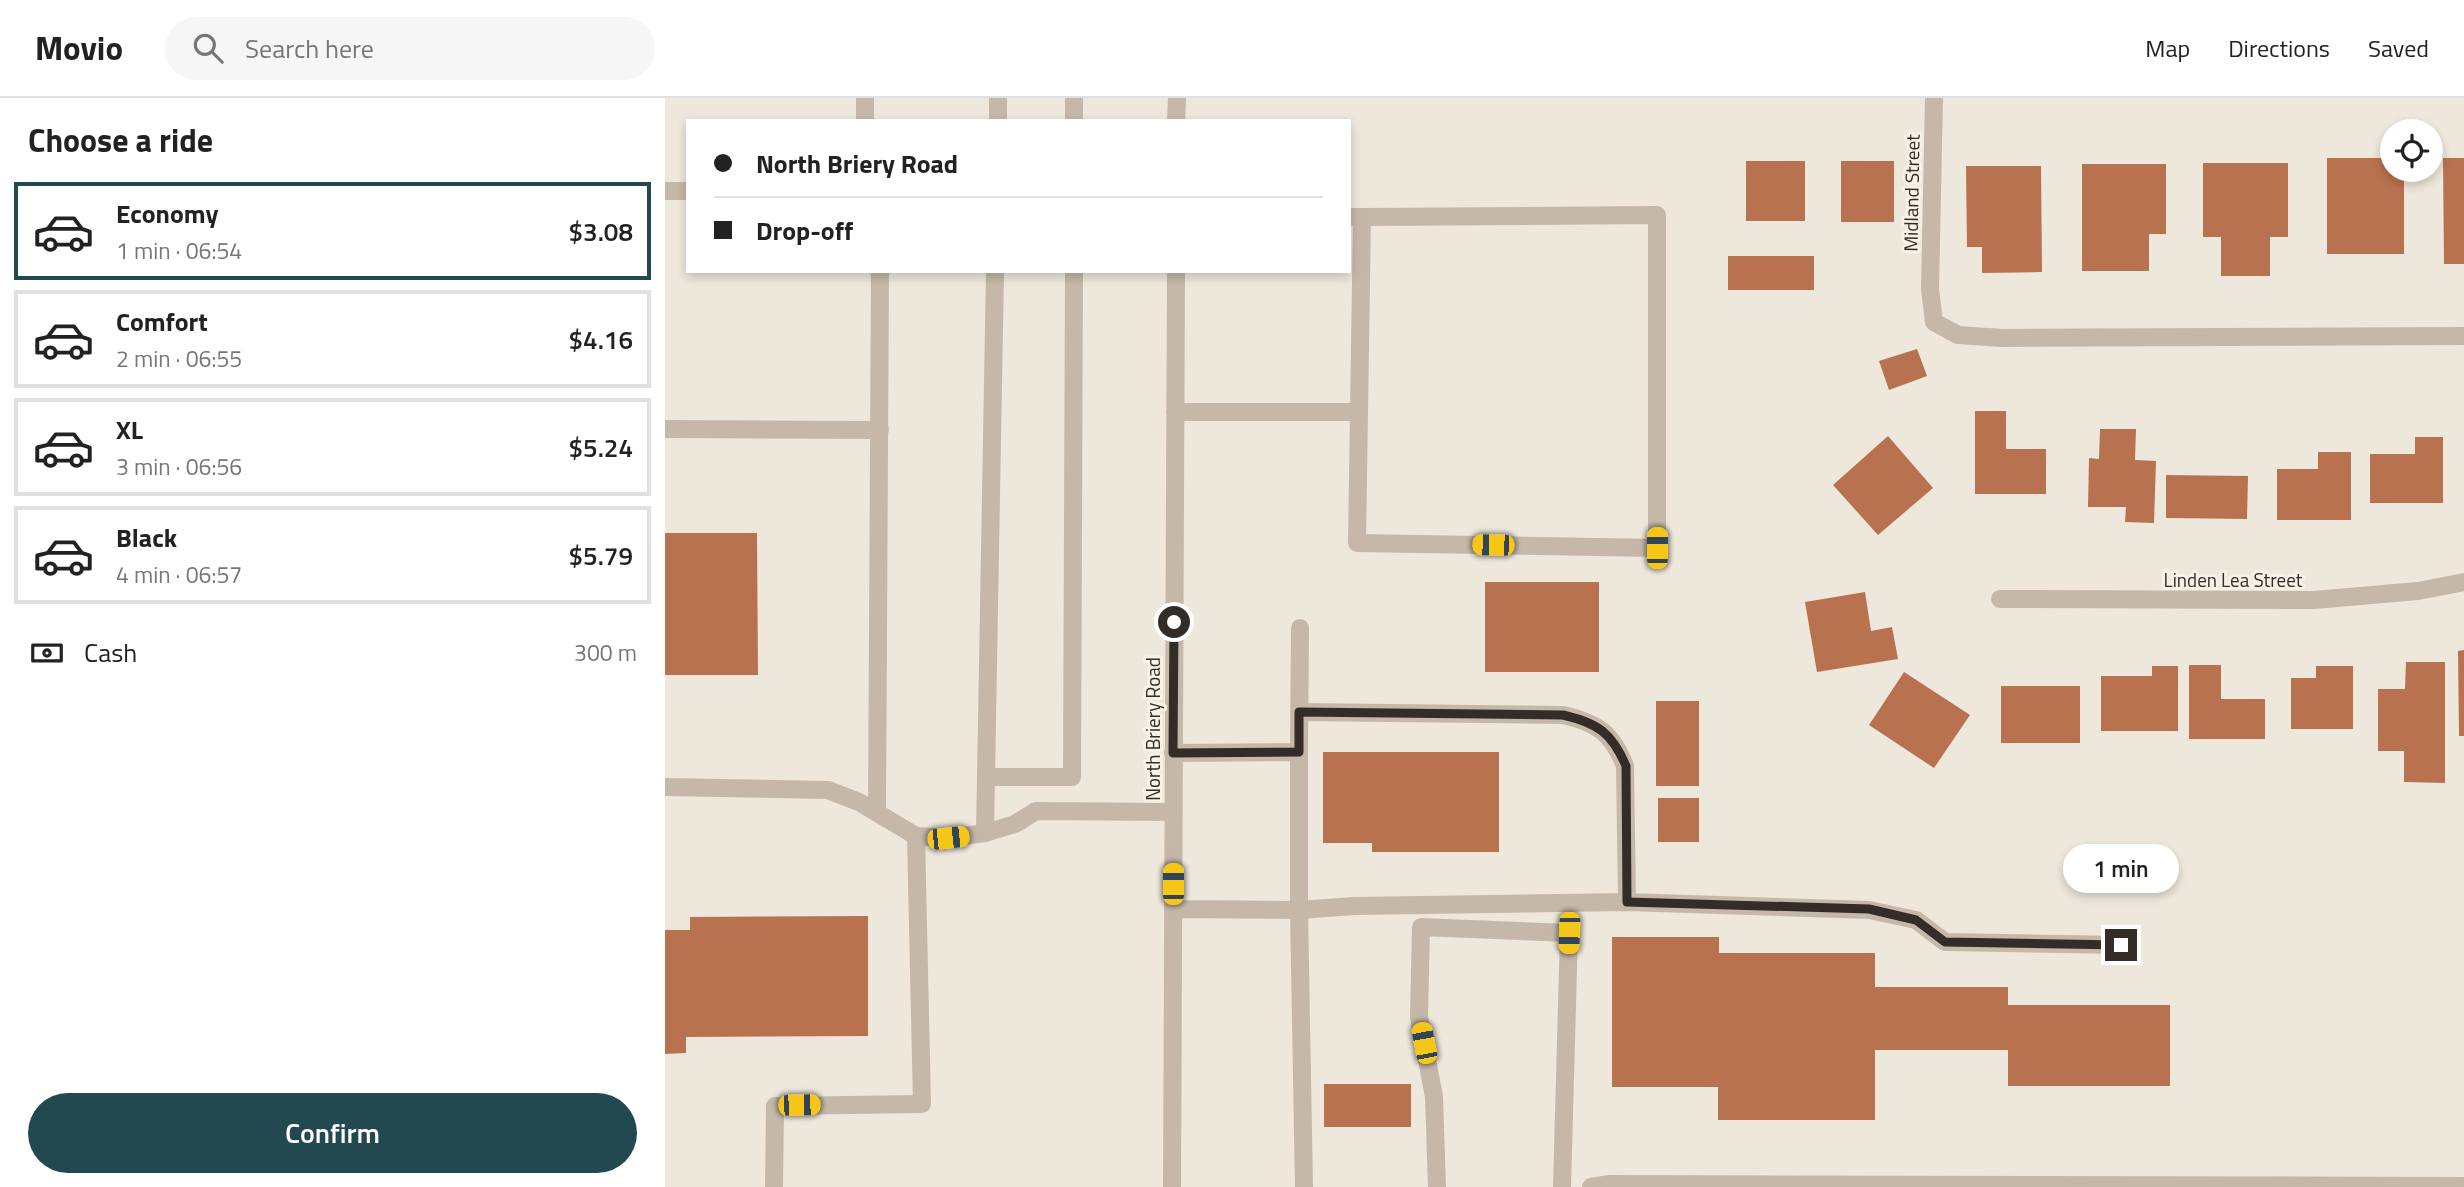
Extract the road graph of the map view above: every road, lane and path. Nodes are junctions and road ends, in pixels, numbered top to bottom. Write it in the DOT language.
graph roads {
  1 [pos="865,98"];
  2 [pos="998,98"];
  3 [pos="1074,98"];
  4 [pos="1177,98"];
  5 [pos="1934,98"];
  6 [pos="865,119"];
  7 [pos="998,119"];
  8 [pos="1074,119"];
  9 [pos="1176,119"];
  10 [pos="665,191"];
  11 [pos="686,191"];
  12 [pos="1356,217"];
  13 [pos="880,273"];
  14 [pos="995,273"];
  15 [pos="1074,273"];
  16 [pos="1175,273"];
  17 [pos="2464,336"];
  18 [pos="1175,412"];
  19 [pos="1359,412"];
  20 [pos="665,429"];
  21 [pos="880,430"];
  22 [pos="2464,582"];
  23 [pos="2000,599"];
  24 [pos="1300,628"];
  25 [pos="1299,712"];
  26 [pos="1299,752"];
  27 [pos="1173,753"];
  28 [pos="986,777"];
  29 [pos="665,787"];
  30 [pos="1173,812"];
  31 [pos="877,813"];
  32 [pos="985,833"];
  33 [pos="916,836"];
  34 [pos="1627,902"];
  35 [pos="1572,903"];
  36 [pos="1173,909"];
  37 [pos="1299,910"];
  38 [pos="1569,933"];
  39 [pos="2121,945"];
  40 [pos="2464,1186"];
  41 [pos="774,1187"];
  42 [pos="1171,1187"];
  43 [pos="1304,1187"];
  44 [pos="1437,1187"];
  45 [pos="1562,1187"];
  46 [pos="1591,1187"];
  1 -- 6 [label="street"];
  2 -- 7 [label="street"];
  3 -- 8 [label="street"];
  4 -- 9 [label="street"];
  5 -- 17 [label="street, Midland Street"];
  10 -- 11 [label="street"];
  12 -- 19 [label="street"];
  12 -- 19 [label="street"];
  13 -- 21 [label="street"];
  14 -- 28 [label="street"];
  15 -- 28 [label="street"];
  16 -- 18 [label="street, North Briery Road"];
  18 -- 19 [label="street"];
  18 -- 27 [label="street, North Briery Road"];
  20 -- 21 [label="street"];
  21 -- 31 [label="street"];
  22 -- 23 [label="street, Linden Lea Street"];
  24 -- 25 [label="street"];
  25 -- 26 [label="street"];
  25 -- 34 [label="street"];
  26 -- 27 [label="street"];
  26 -- 37 [label="street"];
  27 -- 30 [label="street, North Briery Road"];
  28 -- 32 [label="street"];
  29 -- 31 [label="street"];
  30 -- 32 [label="street"];
  30 -- 36 [label="street, North Briery Road"];
  31 -- 33 [label="street"];
  32 -- 33 [label="street"];
  33 -- 41 [label="street"];
  34 -- 35 [label="street"];
  34 -- 39 [label="street"];
  35 -- 37 [label="street"];
  35 -- 38 [label="street"];
  36 -- 37 [label="street"];
  36 -- 42 [label="street, North Briery Road"];
  37 -- 43 [label="street"];
  38 -- 44 [label="street"];
  38 -- 45 [label="street"];
  40 -- 46 [label="street"];
}
